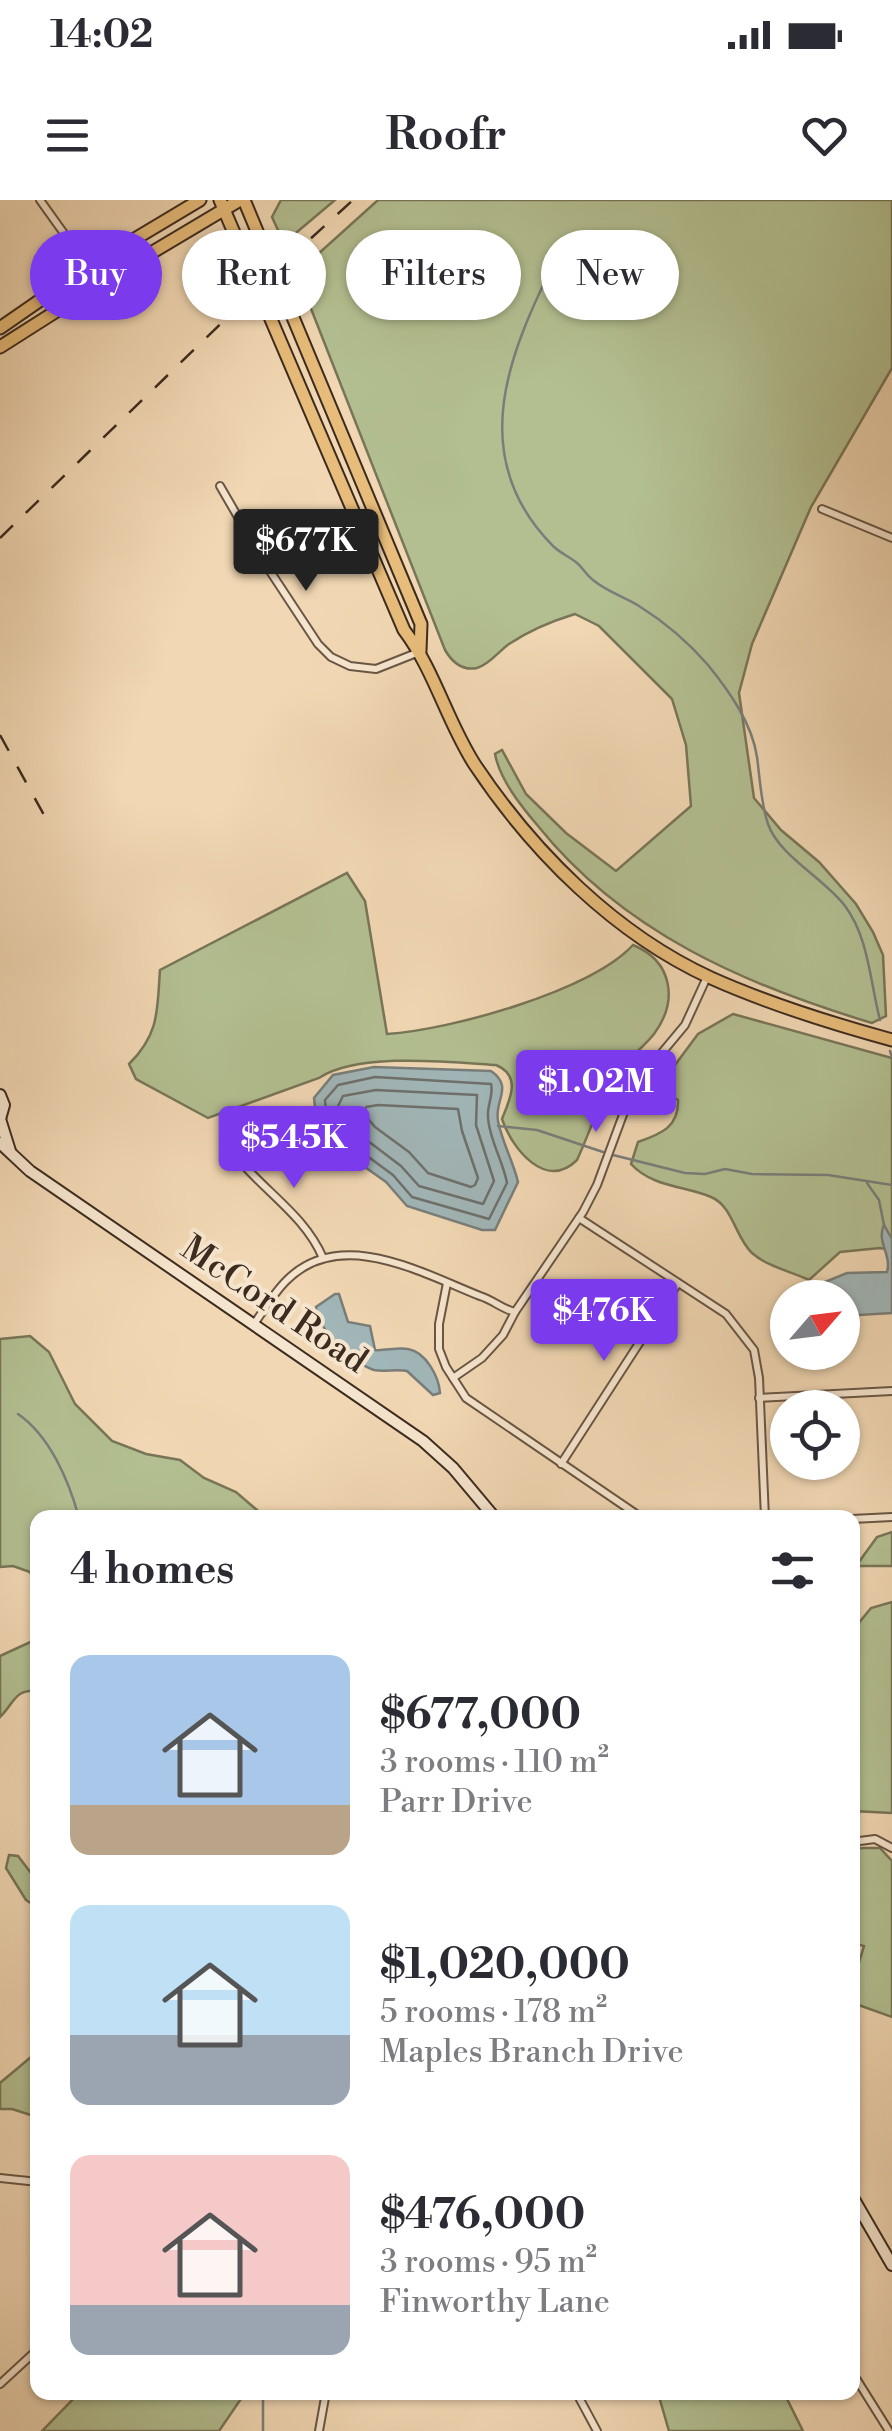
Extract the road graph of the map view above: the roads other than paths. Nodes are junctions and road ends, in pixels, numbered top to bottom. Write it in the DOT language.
graph roads {
  1 [pos="40,200"];
  2 [pos="200,200"];
  3 [pos="242,200"];
  4 [pos="222,204"];
  5 [pos="61,230"];
  6 [pos="150,230"];
  7 [pos="30,310"];
  8 [pos="0,332"];
  9 [pos="0,347"];
  10 [pos="220,486"];
  11 [pos="822,509"];
  12 [pos="892,538"];
  13 [pos="420,651"];
  14 [pos="708,976"];
  15 [pos="892,1040"];
  16 [pos="0,1094"];
  17 [pos="0,1119"];
  18 [pos="0,1143"];
  19 [pos="228,1146"];
  20 [pos="10,1151"];
  21 [pos="579,1218"];
  22 [pos="323,1258"];
  23 [pos="447,1283"];
  24 [pos="678,1283"];
  25 [pos="515,1312"];
  26 [pos="254,1324"];
  27 [pos="452,1378"];
  28 [pos="892,1391"];
  29 [pos="759,1398"];
  30 [pos="560,1464"];
  31 [pos="488,1510"];
  32 [pos="630,1510"];
  33 [pos="766,1510"];
  34 [pos="892,1517"];
  35 [pos="860,1519"];
  36 [pos="860,1841"];
  37 [pos="892,1848"];
  38 [pos="0,2178"];
  39 [pos="30,2181"];
  40 [pos="860,2210"];
  41 [pos="892,2265"];
  42 [pos="30,2356"];
  43 [pos="0,2384"];
  44 [pos="860,2385"];
  45 [pos="325,2400"];
  46 [pos="580,2400"];
  47 [pos="319,2431"];
  48 [pos="597,2431"];
  49 [pos="889,2431"];
  1 -- 5 [label="street"];
  2 -- 6 [label="main road"];
  3 -- 4 [label="main road"];
  3 -- 13 [label="main road"];
  4 -- 9 [label="main road"];
  4 -- 13 [label="main road"];
  7 -- 8 [label="main road"];
  10 -- 13 [label="street"];
  11 -- 12 [label="street"];
  13 -- 14 [label="main road"];
  14 -- 15 [label="main road"];
  14 -- 21 [label="street"];
  16 -- 17 [label="street"];
  17 -- 20 [label="street"];
  18 -- 20 [label="street, McCord Road"];
  19 -- 22 [label="street"];
  20 -- 26 [label="street, McCord Road"];
  21 -- 24 [label="street"];
  21 -- 25 [label="street"];
  22 -- 23 [label="street"];
  22 -- 26 [label="street"];
  23 -- 25 [label="street"];
  23 -- 27 [label="street"];
  24 -- 29 [label="street"];
  24 -- 30 [label="street"];
  25 -- 27 [label="street"];
  26 -- 31 [label="street, McCord Road"];
  27 -- 30 [label="street"];
  28 -- 29 [label="street"];
  29 -- 33 [label="street"];
  30 -- 32 [label="street"];
  34 -- 35 [label="street"];
  36 -- 37 [label="street"];
  38 -- 39 [label="street"];
  40 -- 41 [label="street"];
  42 -- 43 [label="street"];
  44 -- 49 [label="street"];
  45 -- 47 [label="street"];
  46 -- 48 [label="street"];
}
